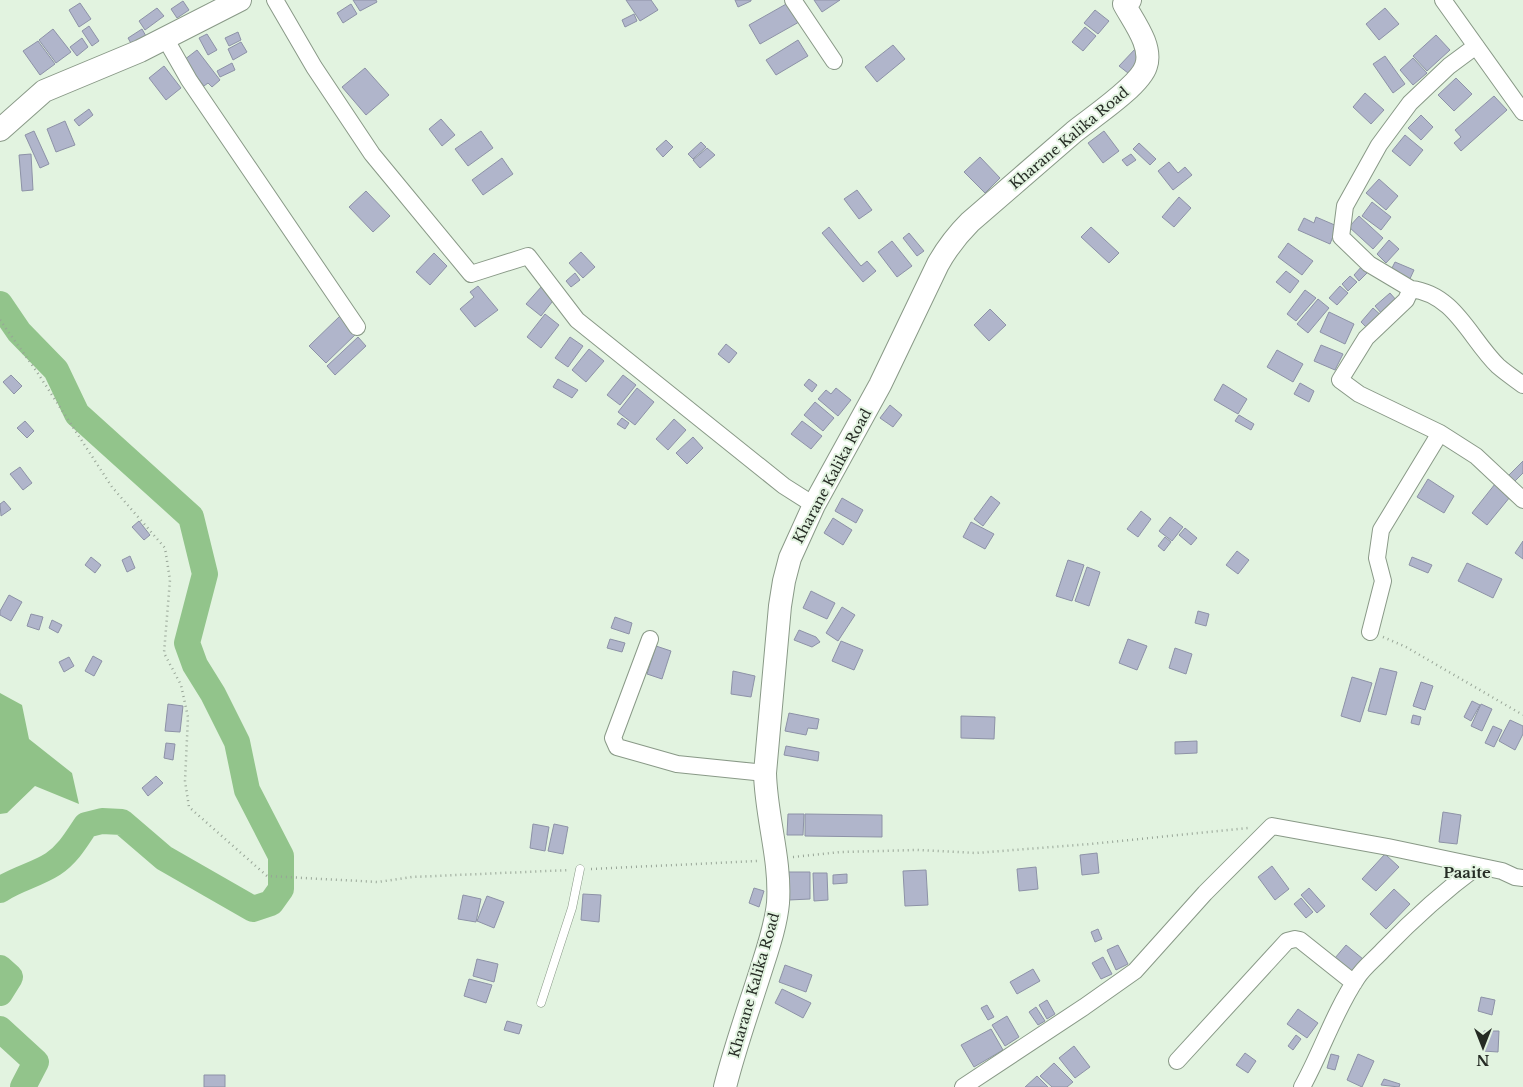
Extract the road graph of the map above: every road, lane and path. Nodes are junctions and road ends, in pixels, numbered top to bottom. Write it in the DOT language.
graph roads {
  1 [pos="240,0"];
  2 [pos="275,0"];
  3 [pos="793,0"];
  4 [pos="1443,0"];
  5 [pos="1124,1"];
  6 [pos="165,38"];
  7 [pos="1476,46"];
  8 [pos="834,61"];
  9 [pos="1523,112"];
  10 [pos="0,130"];
  11 [pos="1411,289"];
  12 [pos="0,320"];
  13 [pos="358,327"];
  14 [pos="1523,385"];
  15 [pos="1440,433"];
  16 [pos="1523,500"];
  17 [pos="814,505"];
  18 [pos="1370,632"];
  19 [pos="650,639"];
  20 [pos="1523,715"];
  21 [pos="765,773"];
  22 [pos="1478,866"];
  23 [pos="580,869"];
  24 [pos="1523,878"];
  25 [pos="310,879"];
  26 [pos="1354,984"];
  27 [pos="541,1004"];
  28 [pos="1177,1061"];
  29 [pos="726,1087"];
  30 [pos="963,1087"];
  31 [pos="1302,1087"];
  1 -- 6 [label="street"];
  2 -- 17 [label="street"];
  3 -- 8 [label="street"];
  4 -- 7 [label="street"];
  5 -- 17 [label="street, Kharane Kalika Road"];
  6 -- 10 [label="street"];
  6 -- 13 [label="street"];
  7 -- 9 [label="street"];
  7 -- 11 [label="street"];
  11 -- 14 [label="street"];
  11 -- 15 [label="street"];
  12 -- 25 [label="path"];
  15 -- 16 [label="street"];
  15 -- 18 [label="street"];
  17 -- 21 [label="street, Kharane Kalika Road"];
  18 -- 20 [label="path"];
  19 -- 21 [label="street"];
  21 -- 29 [label="street, Kharane Kalika Road"];
  22 -- 24 [label="street"];
  22 -- 26 [label="street"];
  22 -- 30 [label="street"];
  23 -- 27 [label="lane"];
  26 -- 28 [label="street"];
  26 -- 31 [label="street"];
}
